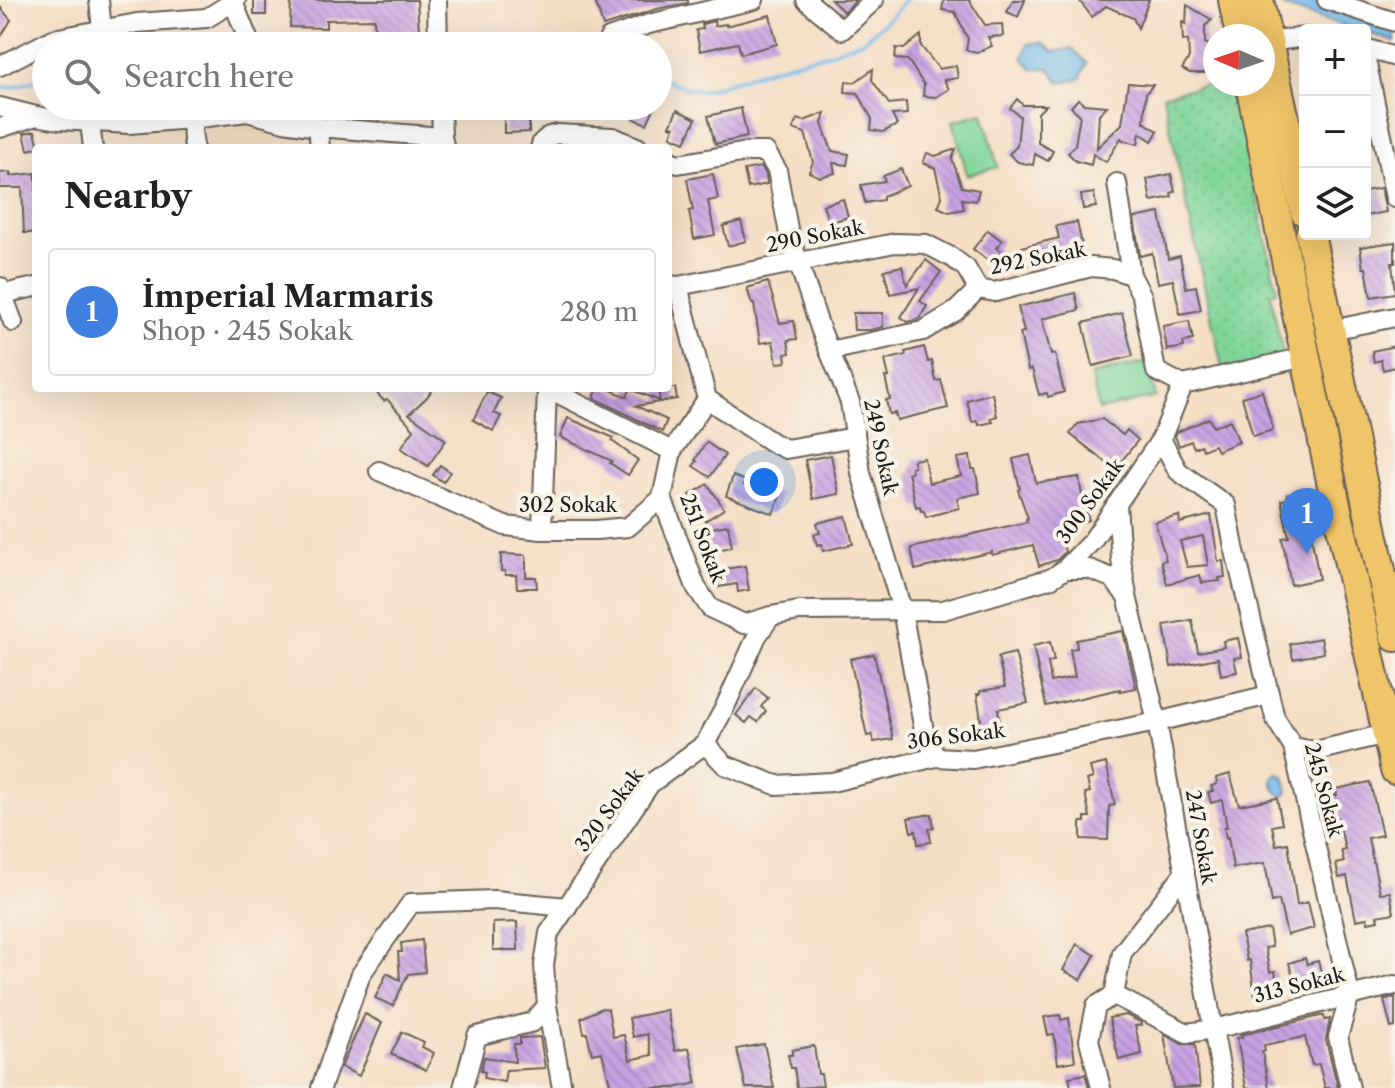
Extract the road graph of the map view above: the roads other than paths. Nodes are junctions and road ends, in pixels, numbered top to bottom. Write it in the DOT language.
graph roads {
  1 [pos="99,0"];
  2 [pos="437,0"];
  3 [pos="754,0"];
  4 [pos="806,0"];
  5 [pos="874,0"];
  6 [pos="1233,0"];
  7 [pos="1259,0"];
  8 [pos="1327,0"];
  9 [pos="235,1"];
  10 [pos="1395,22"];
  11 [pos="1238,24"];
  12 [pos="1265,24"];
  13 [pos="102,30"];
  14 [pos="91,32"];
  15 [pos="245,32"];
  16 [pos="438,32"];
  17 [pos="626,32"];
  18 [pos="1299,38"];
  19 [pos="1275,41"];
  20 [pos="32,50"];
  21 [pos="1371,50"];
  22 [pos="1395,57"];
  23 [pos="0,66"];
  24 [pos="1275,70"];
  25 [pos="1371,84"];
  26 [pos="1252,96"];
  27 [pos="0,107"];
  28 [pos="32,115"];
  29 [pos="32,117"];
  30 [pos="67,120"];
  31 [pos="179,120"];
  32 [pos="191,120"];
  33 [pos="298,120"];
  34 [pos="442,120"];
  35 [pos="90,123"];
  36 [pos="318,127"];
  37 [pos="0,128"];
  38 [pos="443,142"];
  39 [pos="93,144"];
  40 [pos="194,144"];
  41 [pos="320,144"];
  42 [pos="541,144"];
  43 [pos="630,144"];
  44 [pos="672,162"];
  45 [pos="1117,183"];
  46 [pos="1299,184"];
  47 [pos="1395,198"];
  48 [pos="1311,240"];
  49 [pos="798,263"];
  50 [pos="966,268"];
  51 [pos="1131,275"];
  52 [pos="673,285"];
  53 [pos="32,287"];
  54 [pos="978,289"];
  55 [pos="1,290"];
  56 [pos="1395,317"];
  57 [pos="13,322"];
  58 [pos="1331,330"];
  59 [pos="829,351"];
  60 [pos="1305,357"];
  61 [pos="1183,385"];
  62 [pos="547,392"];
  63 [pos="555,392"];
  64 [pos="707,399"];
  65 [pos="855,437"];
  66 [pos="1161,439"];
  67 [pos="672,451"];
  68 [pos="379,471"];
  69 [pos="662,498"];
  70 [pos="1117,505"];
  71 [pos="542,530"];
  72 [pos="1065,569"];
  73 [pos="1127,596"];
  74 [pos="902,610"];
  75 [pos="771,616"];
  76 [pos="1395,637"];
  77 [pos="1269,695"];
  78 [pos="1157,722"];
  79 [pos="1377,736"];
  80 [pos="705,744"];
  81 [pos="1293,747"];
  82 [pos="936,757"];
  83 [pos="1395,770"];
  84 [pos="1185,872"];
  85 [pos="567,907"];
  86 [pos="1395,985"];
  87 [pos="1114,995"];
  88 [pos="1350,995"];
  89 [pos="547,1006"];
  90 [pos="1214,1029"];
  91 [pos="321,1088"];
  92 [pos="463,1088"];
  93 [pos="562,1088"];
  94 [pos="1101,1088"];
  95 [pos="1224,1088"];
  96 [pos="1350,1088"];
  1 -- 13 [label="street"];
  2 -- 16 [label="street"];
  3 -- 17 [label="street"];
  4 -- 5 [label="street"];
  6 -- 11 [label="highway"];
  7 -- 12 [label="highway"];
  8 -- 10 [label="street"];
  9 -- 13 [label="street"];
  9 -- 15 [label="street"];
  13 -- 14 [label="street"];
  18 -- 19 [label="street"];
  20 -- 23 [label="street"];
  21 -- 22 [label="street"];
  24 -- 46 [label="highway"];
  25 -- 47 [label="street"];
  26 -- 60 [label="highway"];
  27 -- 28 [label="street"];
  29 -- 37 [label="street"];
  30 -- 35 [label="street"];
  31 -- 35 [label="street"];
  32 -- 40 [label="street"];
  33 -- 36 [label="street"];
  34 -- 38 [label="street"];
  35 -- 39 [label="street"];
  36 -- 38 [label="street"];
  36 -- 41 [label="street"];
  42 -- 43 [label="street"];
  44 -- 49 [label="street, 249 Sokak"];
  45 -- 51 [label="street"];
  48 -- 58 [label="highway"];
  49 -- 50 [label="street, 290 Sokak"];
  49 -- 52 [label="street, 290 Sokak"];
  49 -- 59 [label="street, 249 Sokak"];
  50 -- 54 [label="street, 292 Sokak"];
  51 -- 54 [label="street, 292 Sokak"];
  51 -- 61 [label="street"];
  52 -- 64 [label="street"];
  53 -- 55 [label="street"];
  54 -- 59 [label="street"];
  55 -- 57 [label="street"];
  56 -- 58 [label="street"];
  58 -- 76 [label="highway"];
  59 -- 65 [label="street, 249 Sokak"];
  60 -- 61 [label="street"];
  60 -- 83 [label="highway"];
  61 -- 66 [label="street, 300 Sokak"];
  62 -- 71 [label="street"];
  63 -- 67 [label="street"];
  64 -- 65 [label="street"];
  64 -- 67 [label="street, 251 Sokak"];
  65 -- 74 [label="street, 249 Sokak"];
  66 -- 70 [label="street, 300 Sokak"];
  66 -- 77 [label="street, 245 Sokak"];
  67 -- 69 [label="street, 251 Sokak"];
  68 -- 71 [label="street, 302 Sokak"];
  69 -- 71 [label="street, 302 Sokak"];
  69 -- 75 [label="street, 251 Sokak"];
  70 -- 72 [label="street, 300 Sokak"];
  70 -- 73 [label="street, 247 Sokak"];
  72 -- 73 [label="street"];
  72 -- 74 [label="street, 300 Sokak"];
  73 -- 78 [label="street, 247 Sokak"];
  74 -- 75 [label="street, 300 Sokak"];
  74 -- 82 [label="street, 249 Sokak"];
  75 -- 80 [label="street, 320 Sokak"];
  77 -- 78 [label="street, 306 Sokak"];
  77 -- 81 [label="street, 245 Sokak"];
  78 -- 82 [label="street, 306 Sokak"];
  78 -- 84 [label="street, 247 Sokak"];
  79 -- 81 [label="street"];
  80 -- 82 [label="street, 306 Sokak"];
  80 -- 85 [label="street, 320 Sokak"];
  81 -- 88 [label="street, 245 Sokak"];
  84 -- 87 [label="street"];
  84 -- 90 [label="street, 247 Sokak"];
  85 -- 89 [label="street, 320 Sokak"];
  85 -- 91 [label="street"];
  86 -- 88 [label="street, 313 Sokak"];
  87 -- 90 [label="street, 313 Sokak"];
  87 -- 94 [label="street"];
  88 -- 90 [label="street, 313 Sokak"];
  88 -- 96 [label="street, 245 Sokak"];
  89 -- 92 [label="street"];
  89 -- 93 [label="street, 320 Sokak"];
  90 -- 95 [label="street, 247 Sokak"];
}
